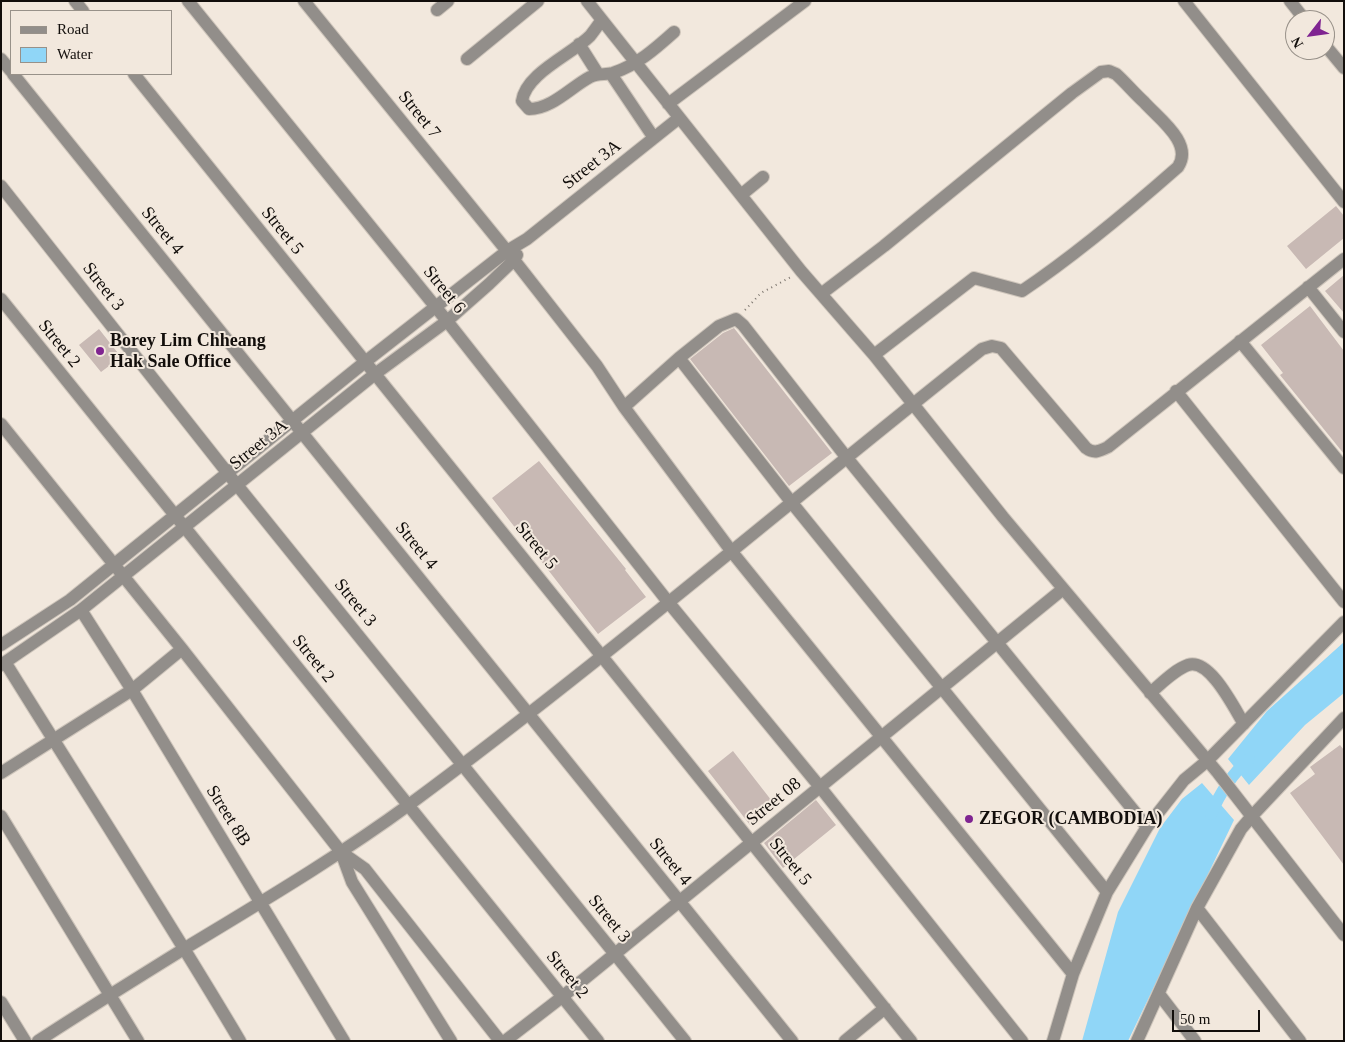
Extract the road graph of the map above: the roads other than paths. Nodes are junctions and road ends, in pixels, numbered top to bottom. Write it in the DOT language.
graph roads {
  1 [pos="188,1"];
  2 [pos="304,1"];
  3 [pos="448,1"];
  4 [pos="538,1"];
  5 [pos="587,1"];
  6 [pos="805,1"];
  7 [pos="1184,1"];
  8 [pos="437,10"];
  9 [pos="602,20"];
  10 [pos="674,32"];
  11 [pos="580,44"];
  12 [pos="1335,57"];
  13 [pos="1,58"];
  14 [pos="467,59"];
  15 [pos="637,63"];
  16 [pos="1344,68"];
  17 [pos="10,69"];
  18 [pos="598,74"];
  19 [pos="611,74"];
  20 [pos="14,75"];
  21 [pos="135,75"];
  22 [pos="668,104"];
  23 [pos="679,118"];
  24 [pos="654,138"];
  25 [pos="763,177"];
  26 [pos="1,186"];
  27 [pos="741,195"];
  28 [pos="1344,202"];
  29 [pos="511,256"];
  30 [pos="1344,259"];
  31 [pos="1308,287"];
  32 [pos="821,294"];
  33 [pos="1,299"];
  34 [pos="436,307"];
  35 [pos="447,321"];
  36 [pos="1344,332"];
  37 [pos="1240,341"];
  38 [pos="874,355"];
  39 [pos="679,358"];
  40 [pos="365,362"];
  41 [pos="375,374"];
  42 [pos="1176,391"];
  43 [pos="913,404"];
  44 [pos="624,407"];
  45 [pos="292,420"];
  46 [pos="1,424"];
  47 [pos="302,432"];
  48 [pos="847,458"];
  49 [pos="1344,468"];
  50 [pos="228,472"];
  51 [pos="237,485"];
  52 [pos="792,503"];
  53 [pos="175,515"];
  54 [pos="185,527"];
  55 [pos="732,552"];
  56 [pos="113,565"];
  57 [pos="123,577"];
  58 [pos="1063,590"];
  59 [pos="1344,602"];
  60 [pos="669,603"];
  61 [pos="81,610"];
  62 [pos="53,611"];
  63 [pos="1344,622"];
  64 [pos="62,624"];
  65 [pos="4,643"];
  66 [pos="998,643"];
  67 [pos="182,649"];
  68 [pos="17,654"];
  69 [pos="602,656"];
  70 [pos="3,663"];
  71 [pos="942,688"];
  72 [pos="132,690"];
  73 [pos="1150,694"];
  74 [pos="529,714"];
  75 [pos="1244,724"];
  76 [pos="1342,725"];
  77 [pos="881,737"];
  78 [pos="53,740"];
  79 [pos="1208,761"];
  80 [pos="462,764"];
  81 [pos="1,773"];
  82 [pos="820,787"];
  83 [pos="408,805"];
  84 [pos="1,816"];
  85 [pos="1252,816"];
  86 [pos="1147,827"];
  87 [pos="752,843"];
  88 [pos="341,852"];
  89 [pos="1107,892"];
  90 [pos="680,901"];
  91 [pos="262,902"];
  92 [pos="1197,908"];
  93 [pos="1344,935"];
  94 [pos="185,948"];
  95 [pos="615,954"];
  96 [pos="1073,974"];
  97 [pos="110,994"];
  98 [pos="1159,994"];
  99 [pos="562,997"];
  100 [pos="1,1002"];
  101 [pos="885,1008"];
  102 [pos="25,1041"];
  103 [pos="38,1041"];
  104 [pos="138,1041"];
  105 [pos="240,1041"];
  106 [pos="344,1041"];
  107 [pos="451,1041"];
  108 [pos="500,1041"];
  109 [pos="505,1041"];
  110 [pos="598,1041"];
  111 [pos="685,1041"];
  112 [pos="792,1041"];
  113 [pos="845,1041"];
  114 [pos="911,1041"];
  115 [pos="1022,1041"];
  116 [pos="1053,1041"];
  117 [pos="1137,1041"];
  118 [pos="1195,1041"];
  119 [pos="1300,1041"];
  1 -- 34 [label="street, Street 6"];
  2 -- 29 [label="street, Street 7"];
  3 -- 8 [label="street"];
  4 -- 14 [label="street"];
  5 -- 9 [label="street"];
  6 -- 22 [label="street"];
  7 -- 28 [label="street"];
  9 -- 11 [label="street"];
  9 -- 15 [label="street"];
  10 -- 15 [label="street"];
  11 -- 18 [label="street"];
  11 -- 18 [label="street"];
  12 -- 16 [label="street"];
  13 -- 17 [label="street, Street 4"];
  15 -- 19 [label="street"];
  15 -- 22 [label="street"];
  18 -- 19 [label="street"];
  19 -- 24 [label="street"];
  20 -- 45 [label="street, Street 4"];
  21 -- 40 [label="street, Street 5"];
  22 -- 23 [label="street"];
  23 -- 24 [label="street, Street 3A"];
  23 -- 27 [label="street"];
  24 -- 29 [label="street, Street 3A"];
  25 -- 27 [label="street"];
  26 -- 50 [label="street, Street 3"];
  27 -- 32 [label="street"];
  29 -- 34 [label="street, Street 3A"];
  29 -- 35 [label="street, Street 3A"];
  29 -- 44 [label="street, Street 7"];
  30 -- 31 [label="street"];
  31 -- 36 [label="street"];
  31 -- 37 [label="street"];
  32 -- 38 [label="street"];
  32 -- 38 [label="street"];
  33 -- 53 [label="street, Street 2"];
  34 -- 35 [label="street, Street 6"];
  34 -- 40 [label="street, Street 3A"];
  35 -- 41 [label="street, Street 3A"];
  35 -- 60 [label="street, Street 6"];
  37 -- 42 [label="street"];
  37 -- 49 [label="street"];
  38 -- 43 [label="street"];
  39 -- 44 [label="street"];
  39 -- 48 [label="street"];
  39 -- 52 [label="street"];
  40 -- 41 [label="street, Street 5"];
  40 -- 45 [label="street, Street 3A"];
  41 -- 47 [label="street, Street 3A"];
  41 -- 69 [label="street, Street 5"];
  42 -- 43 [label="street"];
  42 -- 59 [label="street"];
  43 -- 48 [label="street"];
  43 -- 58 [label="street"];
  44 -- 55 [label="street, Street 7"];
  45 -- 47 [label="street, Street 4"];
  45 -- 50 [label="street, Street 3A"];
  46 -- 56 [label="street"];
  47 -- 51 [label="street, Street 3A"];
  47 -- 74 [label="street, Street 4"];
  48 -- 52 [label="street"];
  48 -- 66 [label="street"];
  50 -- 51 [label="street, Street 3"];
  50 -- 53 [label="street, Street 3A"];
  51 -- 54 [label="street, Street 3A"];
  51 -- 80 [label="street, Street 3"];
  52 -- 55 [label="street"];
  52 -- 71 [label="street"];
  53 -- 54 [label="street, Street 2"];
  53 -- 56 [label="street, Street 3A"];
  54 -- 57 [label="street, Street 3A"];
  54 -- 83 [label="street, Street 2"];
  55 -- 60 [label="street"];
  55 -- 77 [label="street, Street 7"];
  56 -- 57 [label="street"];
  56 -- 62 [label="street, Street 3A"];
  57 -- 61 [label="street, Street 3A"];
  57 -- 67 [label="street"];
  58 -- 66 [label="street, Street 08"];
  58 -- 73 [label="street"];
  60 -- 69 [label="street"];
  60 -- 82 [label="street, Street 6"];
  61 -- 64 [label="street, Street 3A"];
  61 -- 72 [label="street, Street 8B"];
  62 -- 64 [label="street"];
  62 -- 65 [label="street, Street 3A"];
  63 -- 75 [label="street"];
  64 -- 68 [label="street, Street 3A"];
  65 -- 68 [label="street"];
  66 -- 71 [label="street, Street 08"];
  66 -- 86 [label="street"];
  67 -- 72 [label="street"];
  67 -- 88 [label="street"];
  68 -- 70 [label="street, Street 3A"];
  69 -- 74 [label="street"];
  69 -- 87 [label="street, Street 5"];
  70 -- 78 [label="street"];
  71 -- 77 [label="street, Street 08"];
  71 -- 89 [label="street"];
  72 -- 78 [label="street"];
  72 -- 91 [label="street, Street 8B"];
  73 -- 75 [label="street"];
  73 -- 79 [label="street"];
  74 -- 80 [label="street"];
  74 -- 90 [label="street, Street 4"];
  75 -- 79 [label="street"];
  76 -- 85 [label="street"];
  77 -- 82 [label="street, Street 08"];
  77 -- 96 [label="street, Street 7"];
  78 -- 81 [label="street"];
  78 -- 94 [label="street"];
  79 -- 85 [label="street"];
  79 -- 86 [label="street"];
  80 -- 83 [label="street"];
  80 -- 95 [label="street, Street 3"];
  82 -- 87 [label="street, Street 08"];
  82 -- 115 [label="street, Street 6"];
  83 -- 88 [label="street"];
  83 -- 99 [label="street, Street 2"];
  84 -- 97 [label="street"];
  85 -- 92 [label="street"];
  85 -- 93 [label="street"];
  86 -- 89 [label="street"];
  87 -- 90 [label="street, Street 08"];
  87 -- 101 [label="street, Street 5"];
  88 -- 91 [label="street"];
  88 -- 107 [label="street"];
  88 -- 108 [label="street"];
  89 -- 96 [label="street"];
  90 -- 95 [label="street, Street 08"];
  90 -- 112 [label="street, Street 4"];
  91 -- 94 [label="street"];
  91 -- 106 [label="street, Street 8B"];
  92 -- 98 [label="street"];
  92 -- 119 [label="street"];
  94 -- 97 [label="street"];
  94 -- 105 [label="street"];
  95 -- 99 [label="street, Street 08"];
  95 -- 111 [label="street, Street 3"];
  96 -- 116 [label="street"];
  97 -- 103 [label="street"];
  97 -- 104 [label="street"];
  98 -- 117 [label="street"];
  98 -- 118 [label="street"];
  99 -- 109 [label="street, Street 08"];
  99 -- 110 [label="street, Street 2"];
  100 -- 102 [label="street"];
  101 -- 113 [label="street"];
  101 -- 114 [label="street, Street 5"];
}
